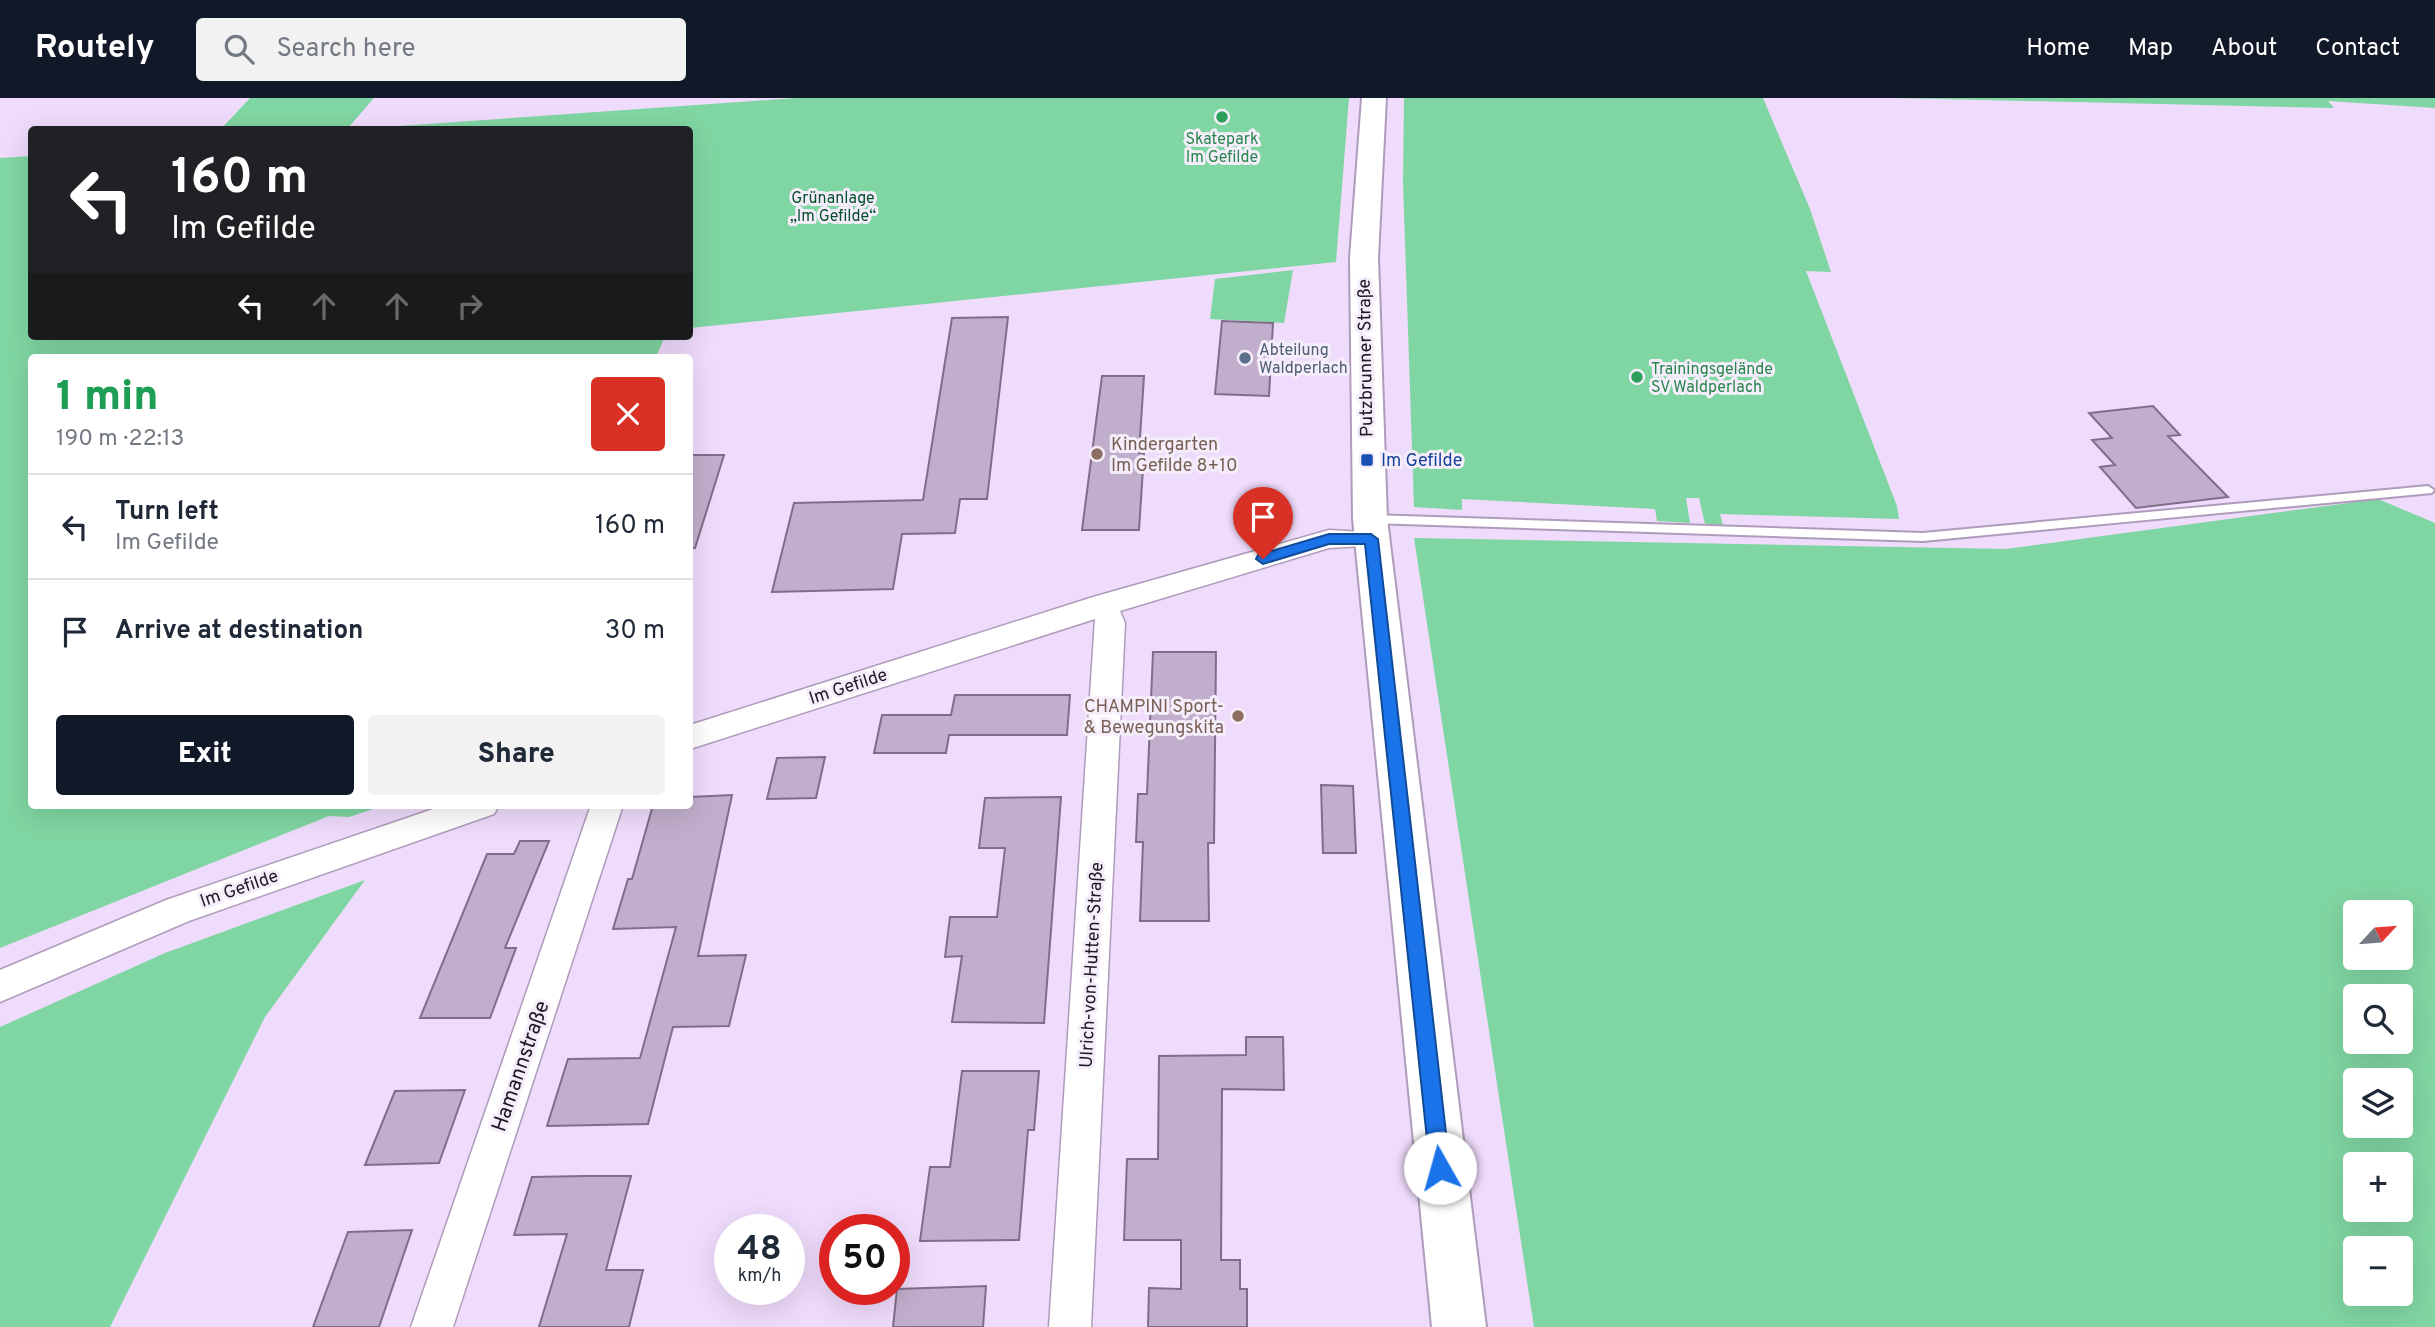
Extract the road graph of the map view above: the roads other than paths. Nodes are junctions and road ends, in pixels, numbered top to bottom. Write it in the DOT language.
graph roads {
  1 [pos="1374,98"];
  2 [pos="2428,490"];
  3 [pos="1370,529"];
  4 [pos="1103,604"];
  5 [pos="693,736"];
  6 [pos="471,809"];
  7 [pos="606,809"];
  8 [pos="0,986"];
  9 [pos="432,1327"];
  10 [pos="1070,1327"];
  11 [pos="1459,1327"];
  1 -- 3 [label="main road, Putzbrunner Straße"];
  2 -- 3 [label="lane"];
  3 -- 4 [label="street, Im Gefilde"];
  3 -- 11 [label="main road, Putzbrunner Straße"];
  4 -- 5 [label="street, Im Gefilde"];
  4 -- 10 [label="street, Ulrich-von-Hutten-Straße"];
  6 -- 8 [label="street, Im Gefilde"];
  7 -- 9 [label="street, Hamannstraße"];
}
